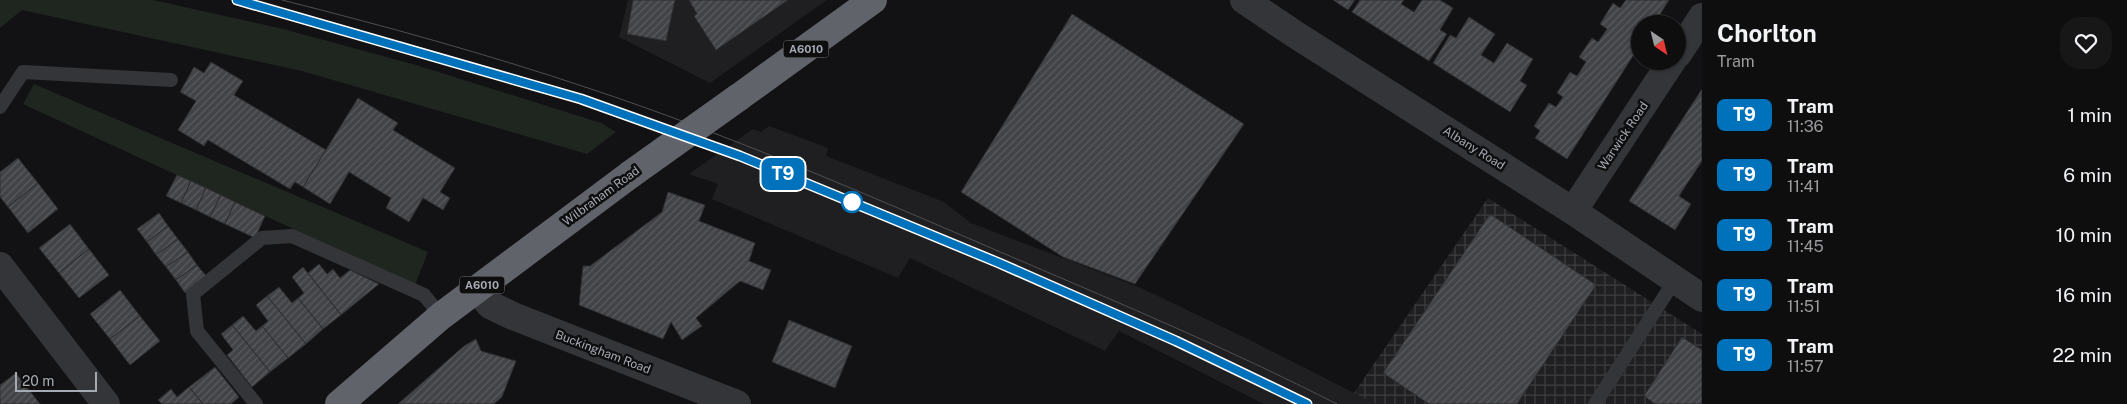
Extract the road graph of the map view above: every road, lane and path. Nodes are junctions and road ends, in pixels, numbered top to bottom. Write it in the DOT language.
graph roads {
  1 [pos="872,0"];
  2 [pos="1244,0"];
  3 [pos="1702,17"];
  4 [pos="1686,42"];
  5 [pos="1666,70"];
  6 [pos="171,80"];
  7 [pos="0,107"];
  8 [pos="1573,211"];
  9 [pos="0,266"];
  10 [pos="1675,280"];
  11 [pos="477,289"];
  12 [pos="1702,298"];
  13 [pos="441,316"];
  14 [pos="106,404"];
  15 [pos="256,404"];
  16 [pos="339,404"];
  17 [pos="737,404"];
  18 [pos="1595,404"];
  1 -- 11 [label="highway, Wilbraham Road / A6010, bridge"];
  2 -- 8 [label="street, Albany Road"];
  3 -- 4 [label="street"];
  5 -- 8 [label="street, Warwick Road"];
  6 -- 7 [label="lane"];
  8 -- 10 [label="street, Albany Road"];
  9 -- 14 [label="street"];
  10 -- 12 [label="street, Albany Road"];
  10 -- 18 [label="lane"];
  11 -- 13 [label="highway, Wilbraham Road / A6010"];
  11 -- 17 [label="street, Buckingham Road"];
  13 -- 15 [label="lane"];
  13 -- 16 [label="highway, Wilbraham Road / A6010"];
}
